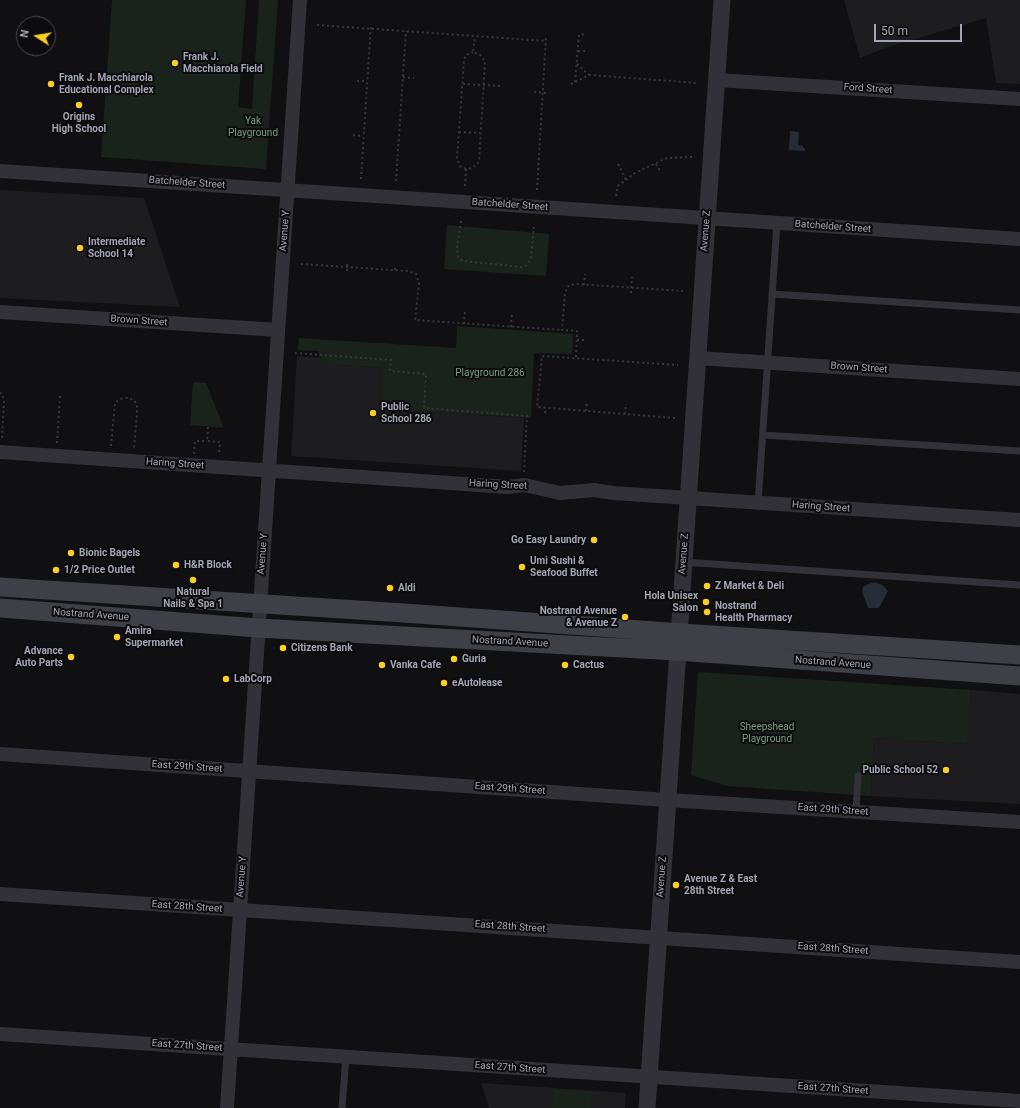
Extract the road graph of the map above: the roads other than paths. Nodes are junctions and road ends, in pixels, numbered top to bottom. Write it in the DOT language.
graph roads {
  1 [pos="300,0"];
  2 [pos="722,0"];
  3 [pos="717,80"];
  4 [pos="1020,99"];
  5 [pos="0,171"];
  6 [pos="287,189"];
  7 [pos="707,219"];
  8 [pos="776,223"];
  9 [pos="1020,239"];
  10 [pos="772,294"];
  11 [pos="1020,310"];
  12 [pos="0,312"];
  13 [pos="278,330"];
  14 [pos="697,358"];
  15 [pos="767,362"];
  16 [pos="1020,379"];
  17 [pos="763,436"];
  18 [pos="1,446"];
  19 [pos="1020,451"];
  20 [pos="269,470"];
  21 [pos="688,498"];
  22 [pos="758,503"];
  23 [pos="1020,520"];
  24 [pos="683,562"];
  25 [pos="1020,585"];
  26 [pos="0,588"];
  27 [pos="260,604"];
  28 [pos="0,608"];
  29 [pos="258,628"];
  30 [pos="678,642"];
  31 [pos="1020,655"];
  32 [pos="1020,676"];
  33 [pos="0,754"];
  34 [pos="249,771"];
  35 [pos="858,776"];
  36 [pos="667,800"];
  37 [pos="856,811"];
  38 [pos="1020,822"];
  39 [pos="0,894"];
  40 [pos="240,911"];
  41 [pos="658,938"];
  42 [pos="1020,962"];
  43 [pos="0,1034"];
  44 [pos="231,1049"];
  45 [pos="346,1057"];
  46 [pos="649,1077"];
  47 [pos="1020,1101"];
  48 [pos="227,1108"];
  49 [pos="342,1108"];
  50 [pos="647,1108"];
  1 -- 6 [label="street, Avenue Y"];
  2 -- 3 [label="street, Avenue Z"];
  3 -- 4 [label="street, Ford Street"];
  3 -- 7 [label="street, Avenue Z"];
  5 -- 6 [label="street, Batchelder Street"];
  6 -- 7 [label="street, Batchelder Street"];
  6 -- 13 [label="street, Avenue Y"];
  7 -- 8 [label="street, Batchelder Street"];
  7 -- 14 [label="street, Avenue Z"];
  8 -- 9 [label="street, Batchelder Street"];
  8 -- 10 [label="lane"];
  10 -- 11 [label="lane"];
  10 -- 15 [label="lane"];
  12 -- 13 [label="street, Brown Street"];
  13 -- 20 [label="street, Avenue Y"];
  14 -- 15 [label="street, Brown Street"];
  14 -- 21 [label="street, Avenue Z"];
  15 -- 16 [label="street, Brown Street"];
  15 -- 17 [label="lane"];
  17 -- 19 [label="lane"];
  17 -- 22 [label="lane"];
  18 -- 20 [label="street, Haring Street"];
  20 -- 21 [label="street, Haring Street"];
  20 -- 27 [label="street, Avenue Y"];
  21 -- 22 [label="street, Haring Street"];
  21 -- 24 [label="street, Avenue Z"];
  22 -- 23 [label="street, Haring Street"];
  24 -- 25 [label="lane"];
  24 -- 30 [label="street, Avenue Z"];
  26 -- 27 [label="main road, Nostrand Avenue"];
  27 -- 29 [label="street, Avenue Y"];
  27 -- 30 [label="main road, Nostrand Avenue"];
  28 -- 29 [label="main road, Nostrand Avenue"];
  29 -- 30 [label="main road, Nostrand Avenue"];
  29 -- 34 [label="street, Avenue Y"];
  30 -- 31 [label="main road, Nostrand Avenue"];
  30 -- 32 [label="main road, Nostrand Avenue"];
  30 -- 36 [label="street, Avenue Z"];
  33 -- 34 [label="street, East 29th Street"];
  34 -- 36 [label="street, East 29th Street"];
  34 -- 40 [label="street, Avenue Y"];
  35 -- 37 [label="lane"];
  36 -- 37 [label="street, East 29th Street"];
  36 -- 41 [label="street, Avenue Z"];
  37 -- 38 [label="street, East 29th Street"];
  39 -- 40 [label="street, East 28th Street"];
  40 -- 41 [label="street, East 28th Street"];
  40 -- 44 [label="street, Avenue Y"];
  41 -- 42 [label="street, East 28th Street"];
  41 -- 46 [label="street, Avenue Z"];
  43 -- 44 [label="street, East 27th Street"];
  44 -- 45 [label="street, East 27th Street"];
  44 -- 48 [label="street, Avenue Y"];
  45 -- 46 [label="street, East 27th Street"];
  45 -- 49 [label="lane"];
  46 -- 47 [label="street, East 27th Street"];
  46 -- 50 [label="street, Avenue Z"];
}
